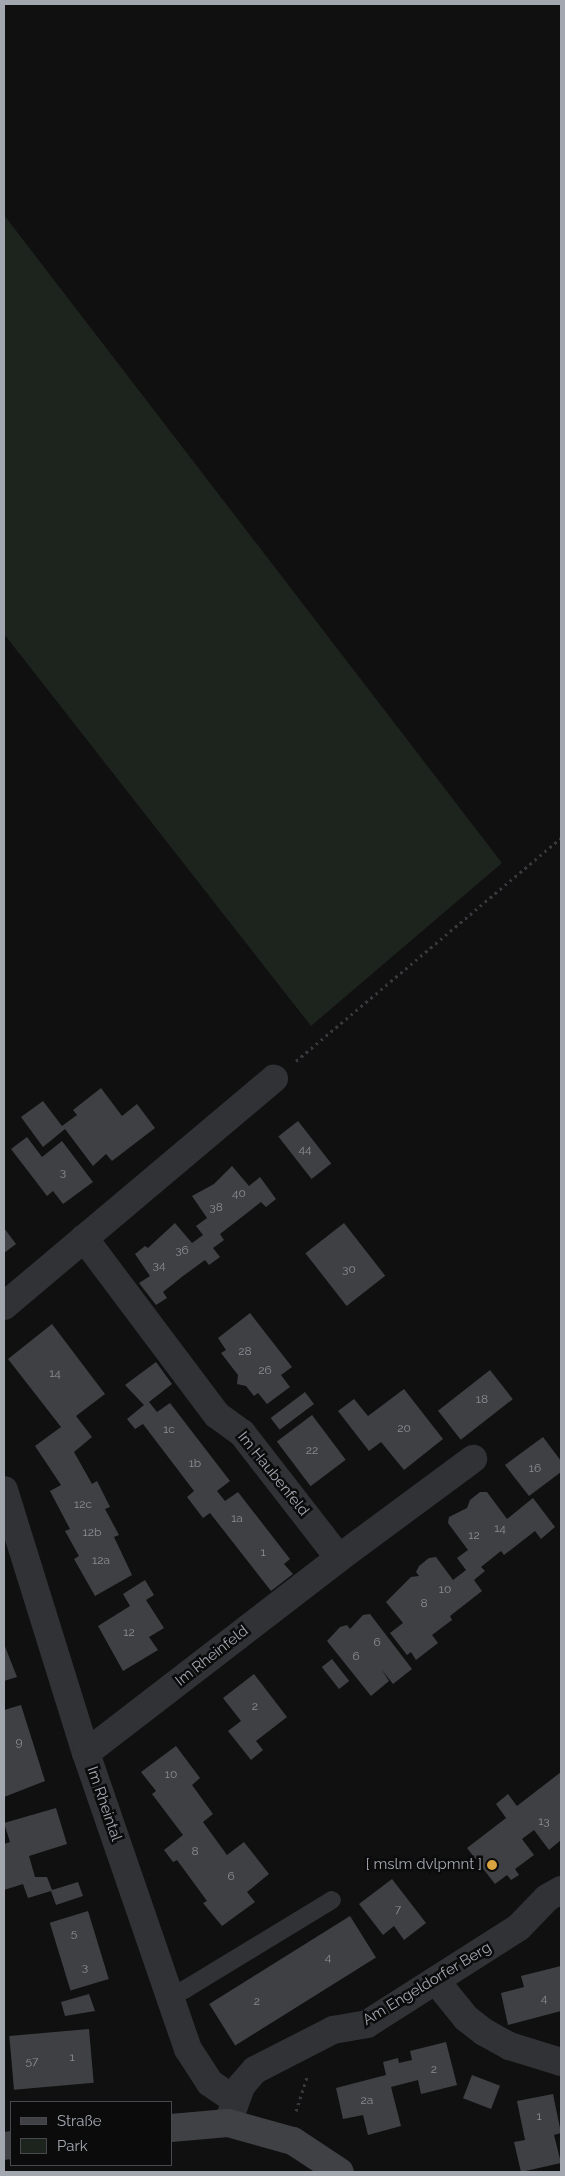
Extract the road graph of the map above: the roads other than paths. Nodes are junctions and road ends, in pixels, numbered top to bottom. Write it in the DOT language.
graph roads {
  1 [pos="274,1079"];
  2 [pos="84,1238"];
  3 [pos="4,1306"];
  4 [pos="473,1459"];
  5 [pos="4,1490"];
  6 [pos="339,1558"];
  7 [pos="86,1753"];
  8 [pos="561,1890"];
  9 [pos="332,1900"];
  10 [pos="436,1981"];
  11 [pos="169,1995"];
  12 [pos="561,2062"];
  13 [pos="231,2111"];
  14 [pos="172,2128"];
  15 [pos="340,2172"];
  1 -- 2 [label="street"];
  2 -- 3 [label="street"];
  2 -- 6 [label="street, Im Haubenfeld"];
  4 -- 6 [label="street"];
  5 -- 7 [label="street, Im Rheintal"];
  6 -- 7 [label="street, Im Rheinfeld"];
  7 -- 11 [label="street, Im Rheintal"];
  8 -- 10 [label="street, Am Engeldorfer Berg"];
  9 -- 11 [label="lane"];
  10 -- 12 [label="street"];
  10 -- 13 [label="street, Am Engeldorfer Berg"];
  11 -- 13 [label="street, Im Rheintal"];
  13 -- 14 [label="street"];
  13 -- 15 [label="street"];
}
